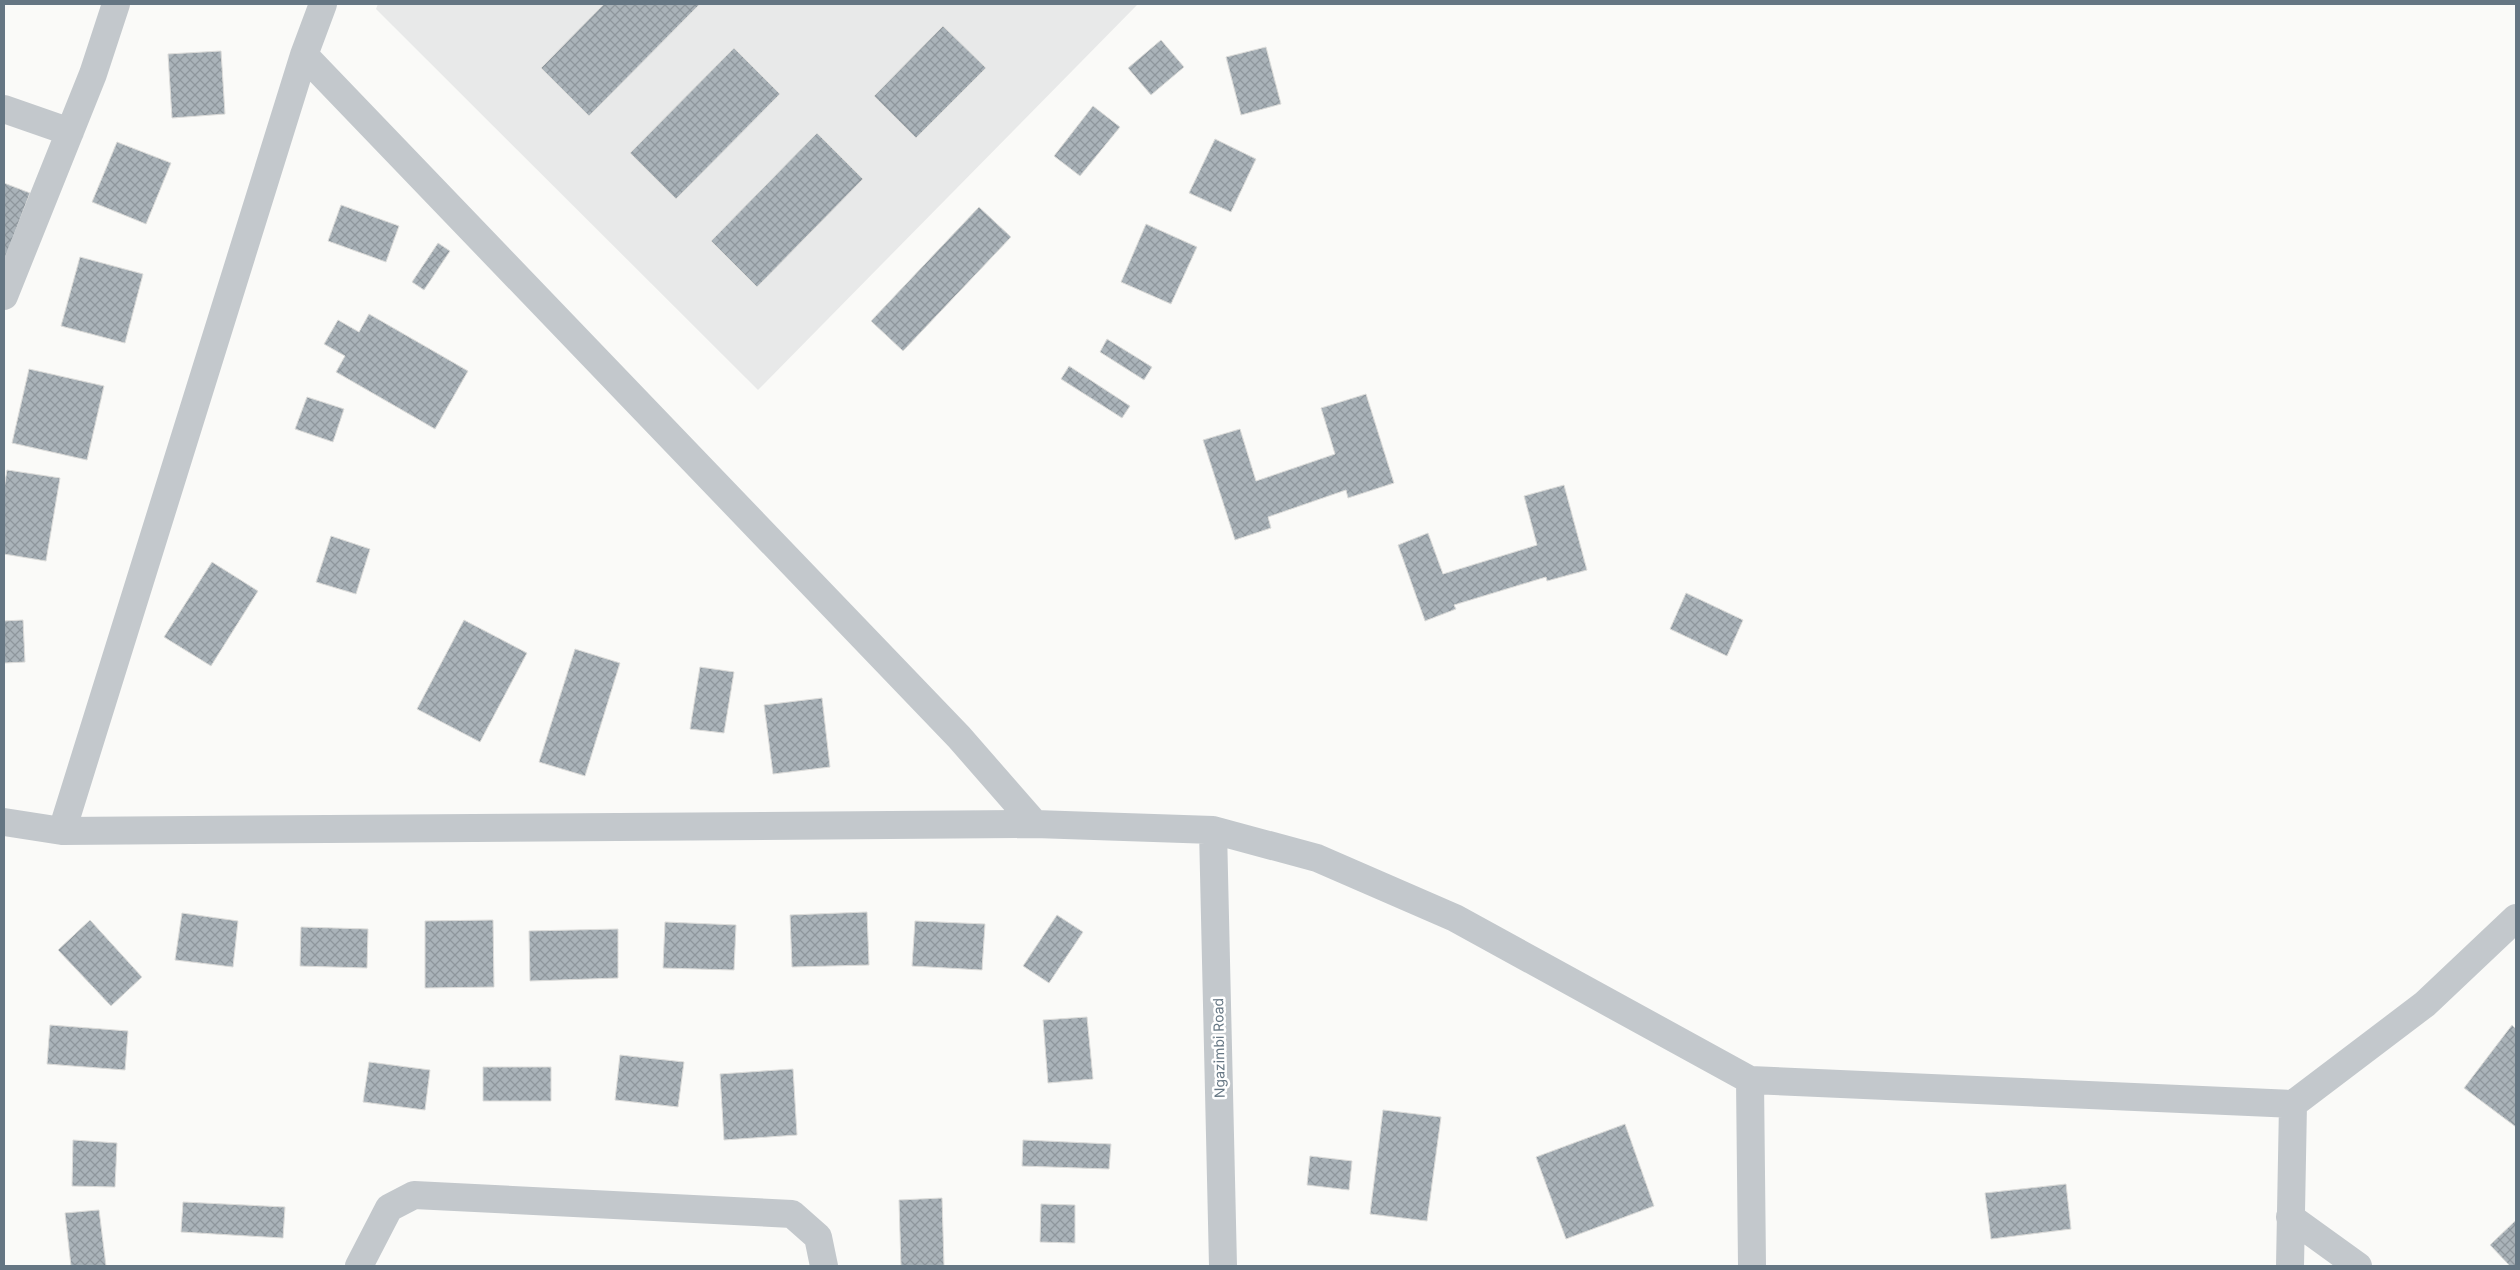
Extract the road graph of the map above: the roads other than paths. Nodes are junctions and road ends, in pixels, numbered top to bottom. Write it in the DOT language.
graph roads {
  1 [pos="116,4"];
  2 [pos="323,4"];
  3 [pos="304,55"];
  4 [pos="4,109"];
  5 [pos="70,132"];
  6 [pos="4,296"];
  7 [pos="4,822"];
  8 [pos="1035,824"];
  9 [pos="1213,830"];
  10 [pos="62,831"];
  11 [pos="2516,918"];
  12 [pos="1750,1080"];
  13 [pos="2293,1104"];
  14 [pos="2290,1217"];
  15 [pos="359,1266"];
  16 [pos="824,1266"];
  17 [pos="1223,1266"];
  18 [pos="1752,1266"];
  19 [pos="2290,1266"];
  20 [pos="2358,1266"];
  1 -- 5 [label="street"];
  2 -- 3 [label="street"];
  3 -- 8 [label="street"];
  3 -- 10 [label="street"];
  4 -- 5 [label="street"];
  5 -- 6 [label="street"];
  7 -- 10 [label="street"];
  8 -- 9 [label="street"];
  8 -- 10 [label="street"];
  9 -- 12 [label="street"];
  9 -- 17 [label="street, Ngazimbi Road"];
  11 -- 13 [label="street"];
  12 -- 13 [label="street"];
  12 -- 18 [label="street"];
  13 -- 14 [label="street"];
  14 -- 19 [label="street"];
  14 -- 20 [label="street"];
  15 -- 16 [label="street"];
}
